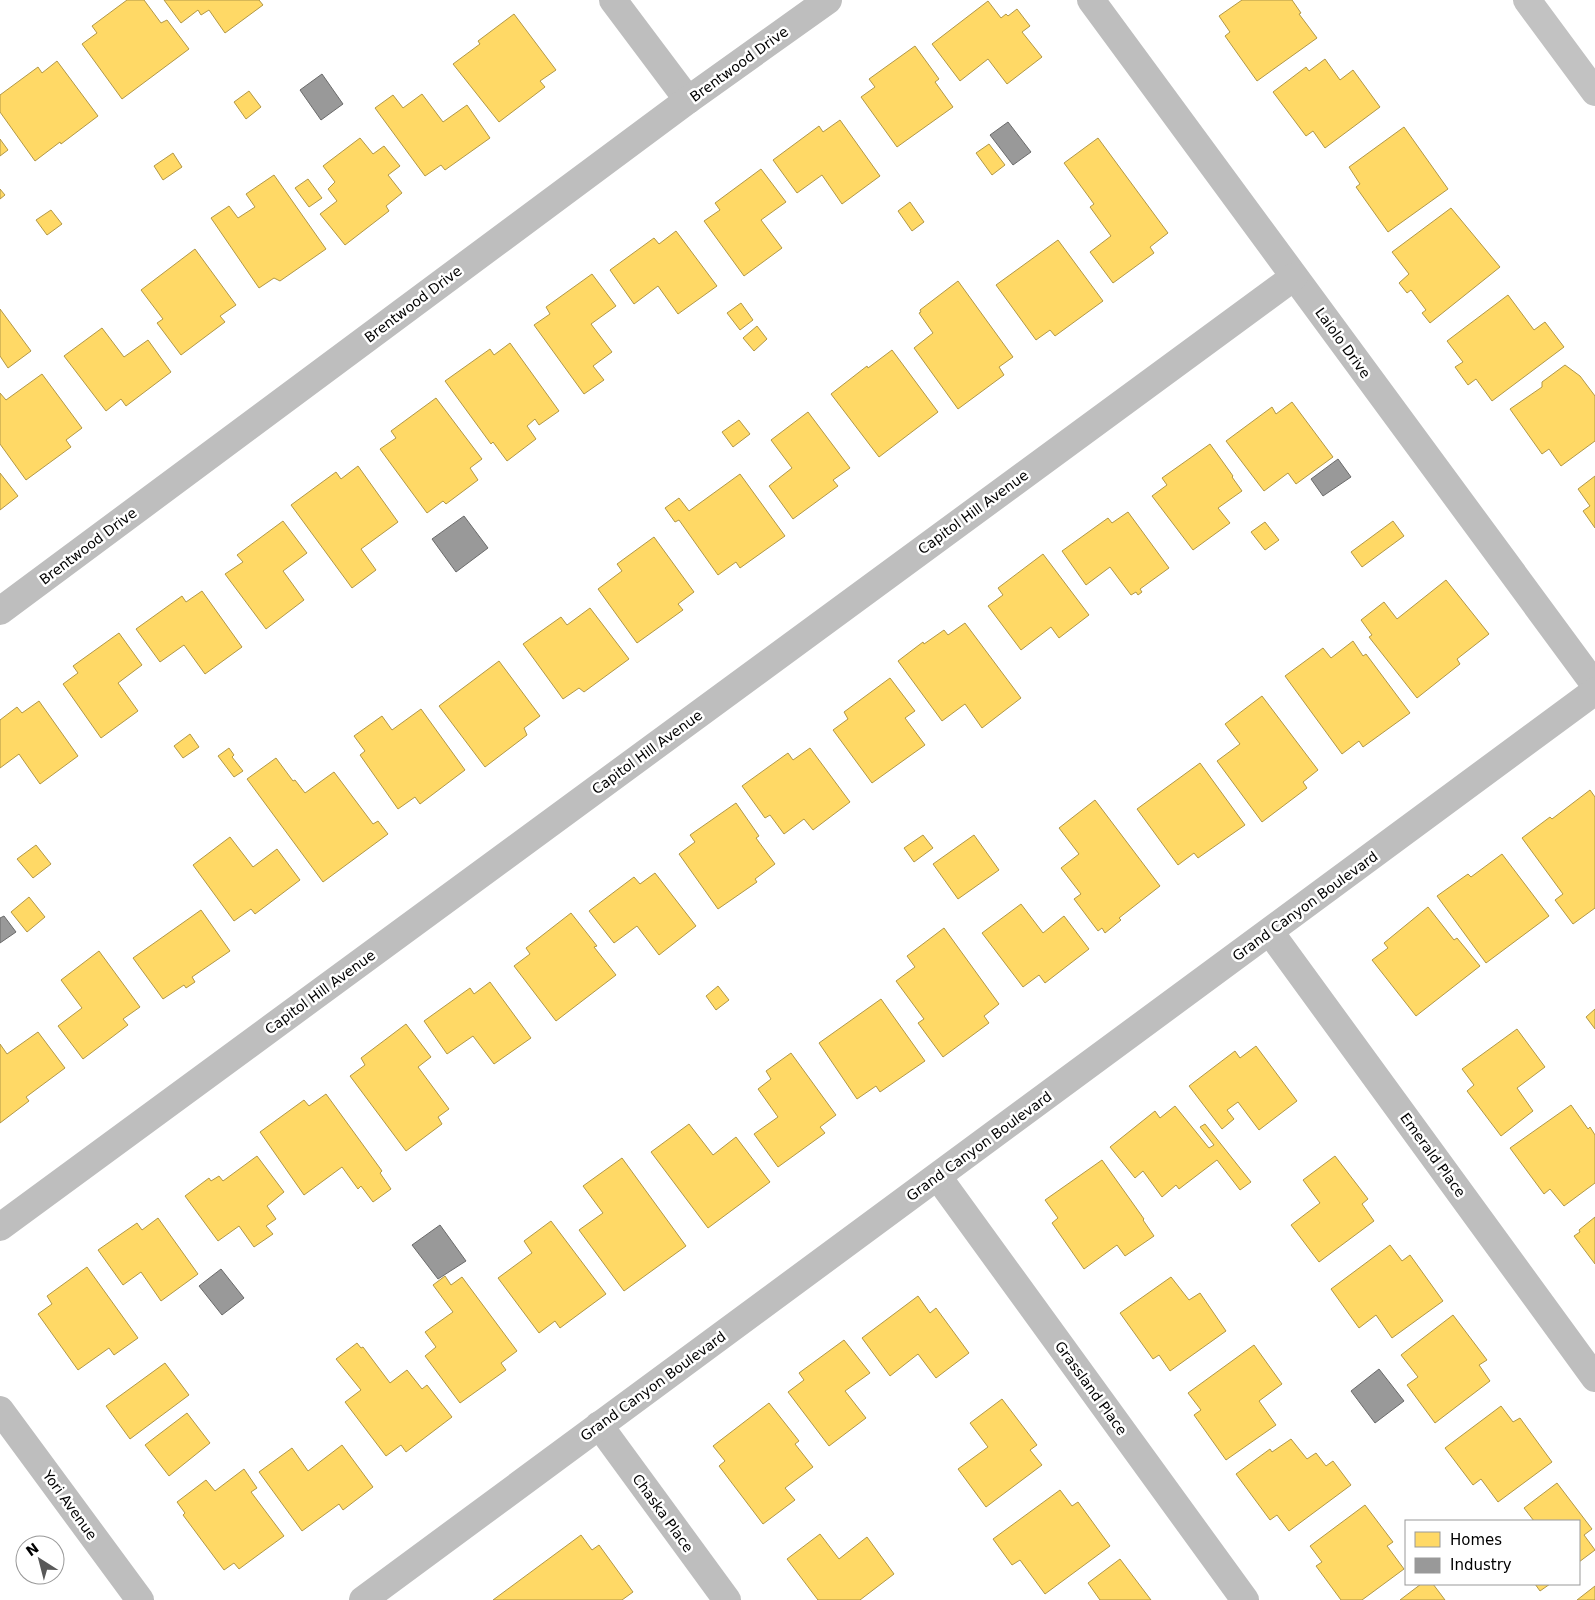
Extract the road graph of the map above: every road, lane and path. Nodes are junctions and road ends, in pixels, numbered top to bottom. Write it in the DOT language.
graph roads {
  1 [pos="613,0"];
  2 [pos="828,0"];
  3 [pos="1092,0"];
  4 [pos="1527,0"];
  5 [pos="1595,92"];
  6 [pos="688,100"];
  7 [pos="1294,277"];
  8 [pos="0,611"];
  9 [pos="1595,685"];
  10 [pos="1595,691"];
  11 [pos="1270,932"];
  12 [pos="938,1176"];
  13 [pos="0,1227"];
  14 [pos="1595,1378"];
  15 [pos="0,1410"];
  16 [pos="599,1425"];
  17 [pos="140,1600"];
  18 [pos="363,1600"];
  19 [pos="727,1600"];
  20 [pos="1244,1600"];
  1 -- 6 [label="street"];
  2 -- 6 [label="street, Brentwood Drive"];
  3 -- 7 [label="street, Laiolo Drive"];
  4 -- 5 [label="main road"];
  6 -- 8 [label="street, Brentwood Drive"];
  7 -- 9 [label="street, Laiolo Drive"];
  7 -- 13 [label="street, Capitol Hill Avenue"];
  10 -- 11 [label="street, Grand Canyon Boulevard"];
  11 -- 12 [label="street, Grand Canyon Boulevard"];
  11 -- 14 [label="street, Emerald Place"];
  12 -- 16 [label="street, Grand Canyon Boulevard"];
  12 -- 20 [label="street, Grassland Place"];
  15 -- 17 [label="street, Yori Avenue"];
  16 -- 18 [label="street, Grand Canyon Boulevard"];
  16 -- 19 [label="street, Chaska Place"];
}
